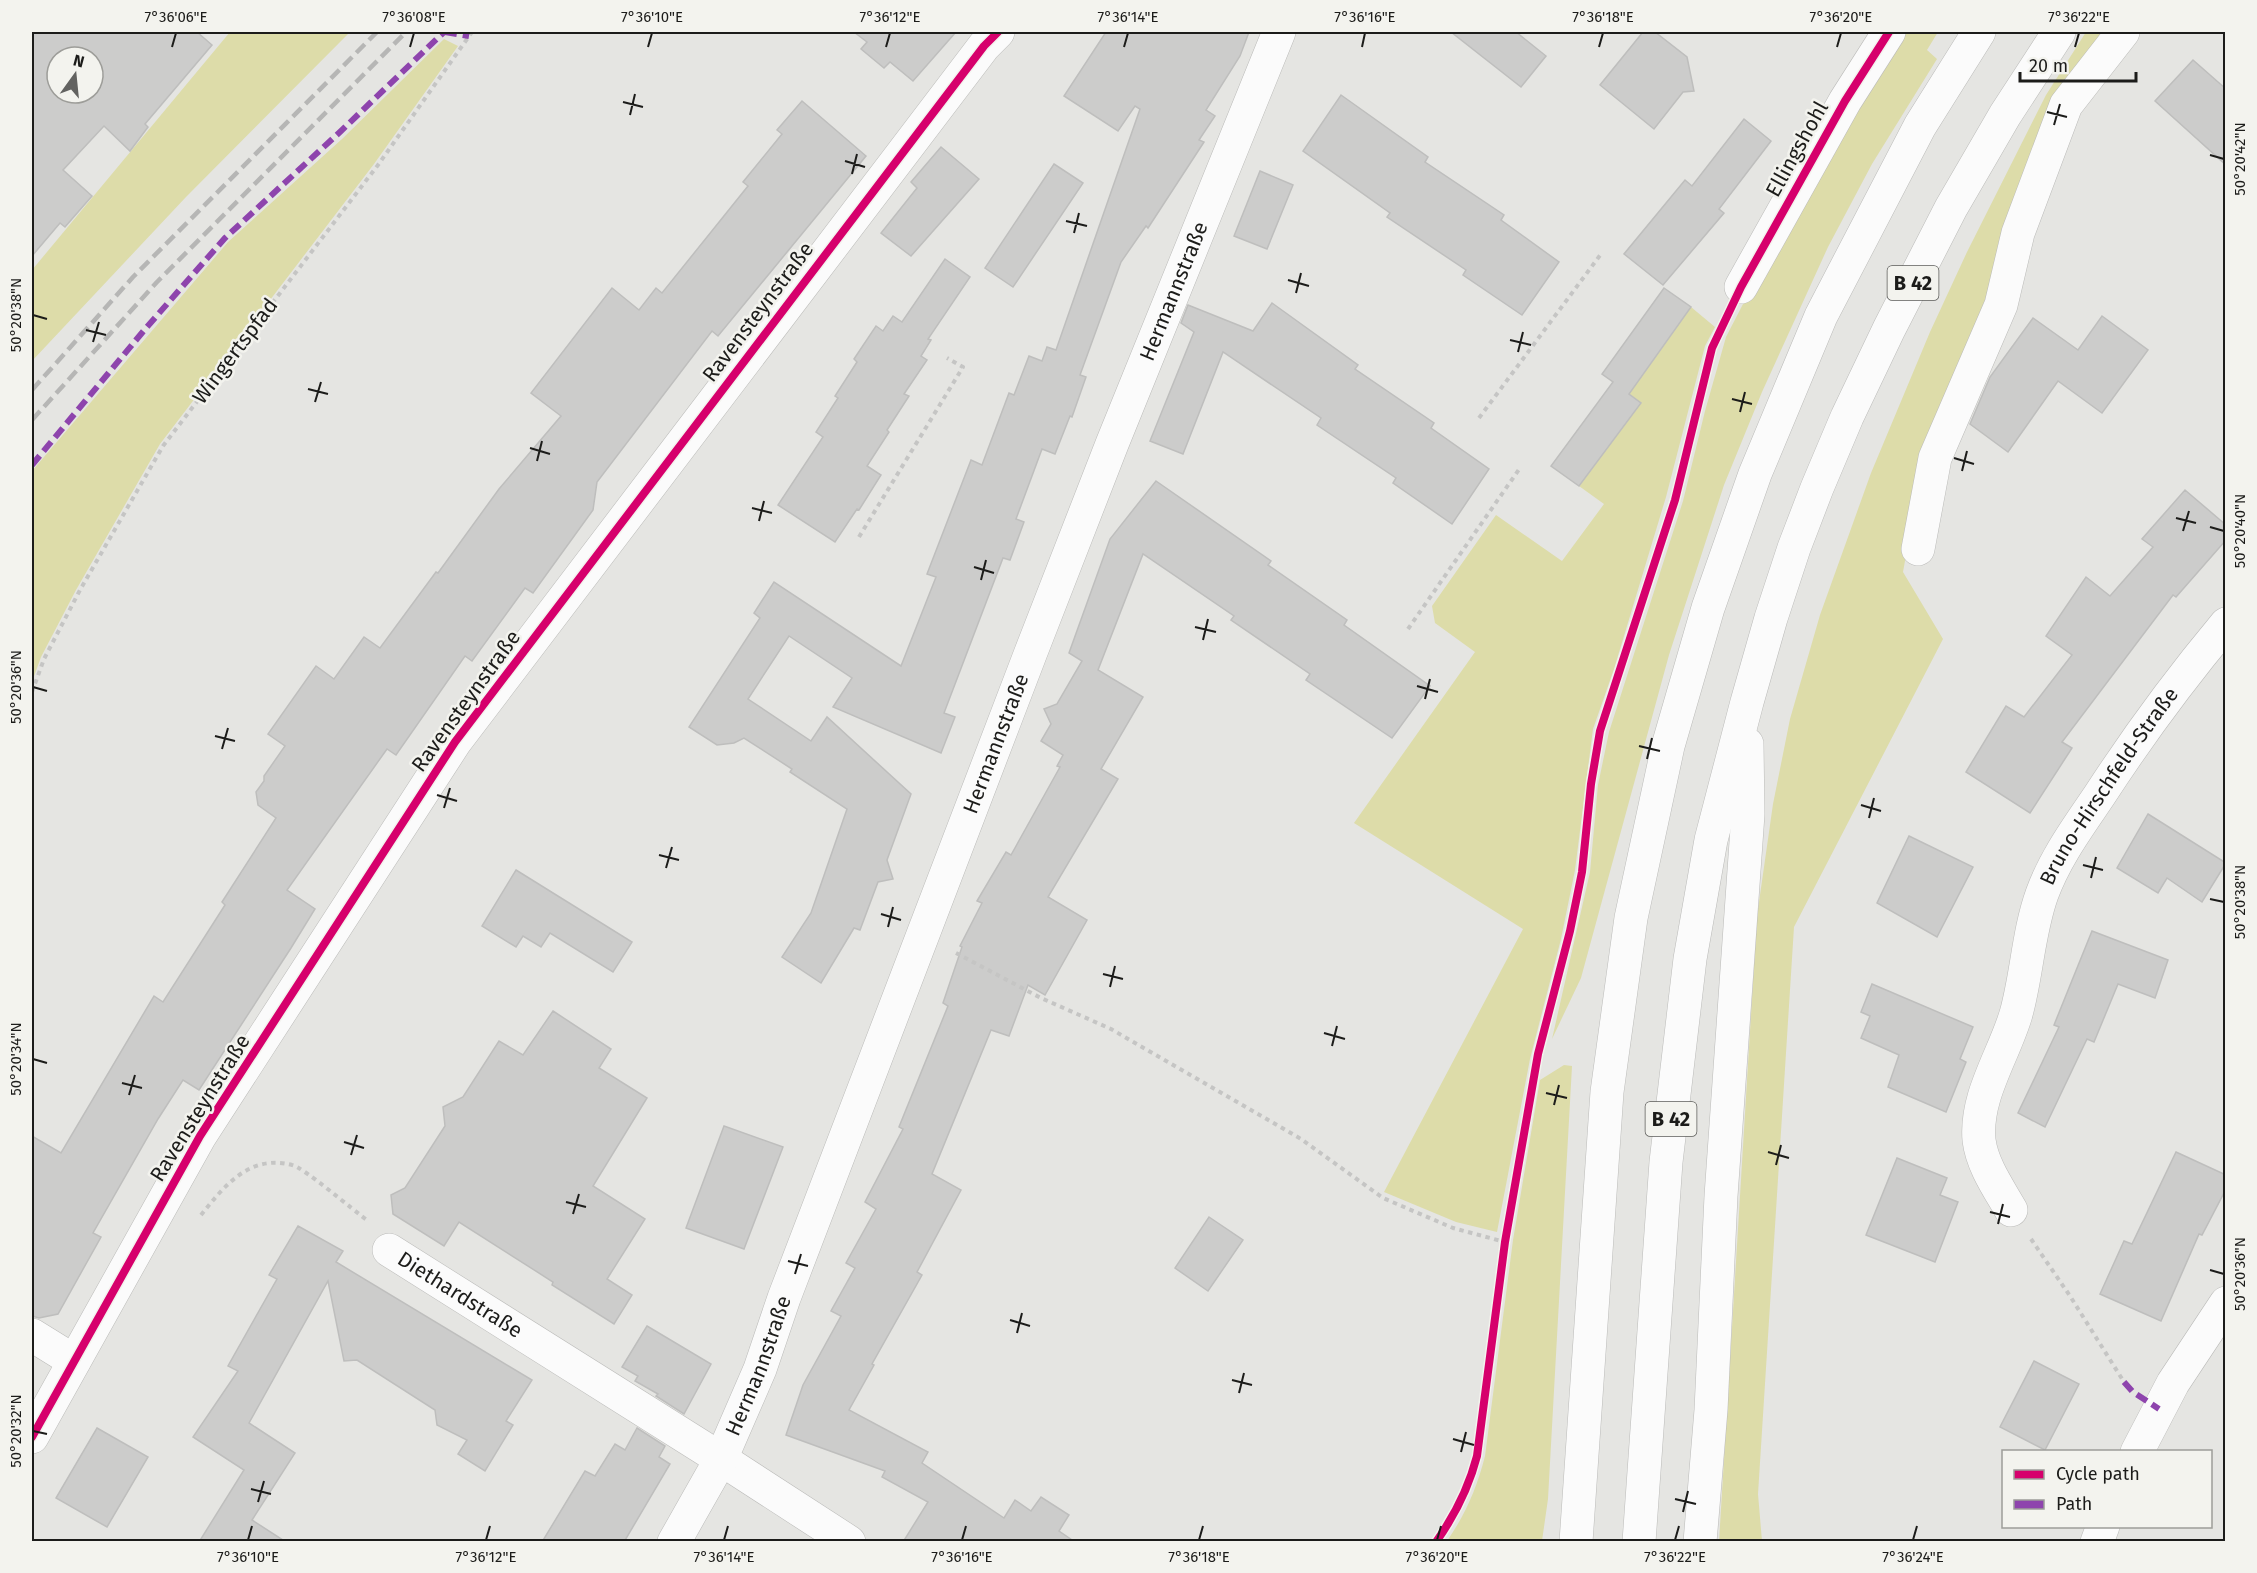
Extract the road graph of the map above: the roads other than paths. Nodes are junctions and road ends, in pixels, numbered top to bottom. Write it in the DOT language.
graph roads {
  1 [pos="998,32"];
  2 [pos="1279,32"];
  3 [pos="1889,32"];
  4 [pos="1979,32"];
  5 [pos="2060,32"];
  6 [pos="2123,32"];
  7 [pos="1742,287"];
  8 [pos="1918,549"];
  9 [pos="2226,624"];
  10 [pos="1747,702"];
  11 [pos="2011,1210"];
  12 [pos="389,1250"];
  13 [pos="2226,1303"];
  14 [pos="32,1335"];
  15 [pos="74,1361"];
  16 [pos="32,1437"];
  17 [pos="2138,1450"];
  18 [pos="721,1458"];
  19 [pos="2103,1528"];
  20 [pos="674,1542"];
  21 [pos="849,1542"];
  22 [pos="1576,1542"];
  23 [pos="1639,1542"];
  24 [pos="1700,1542"];
  25 [pos="2097,1542"];
  1 -- 15 [label="main road, Ravensteynstraße"];
  2 -- 18 [label="main road, Hermannstraße"];
  3 -- 7 [label="main road, Ellingshohl"];
  4 -- 22 [label="main road"];
  5 -- 10 [label="main road, B 42"];
  6 -- 8 [label="main road"];
  9 -- 11 [label="main road, Bruno-Hirschfeld-Straße"];
  10 -- 23 [label="main road, B 42"];
  10 -- 24 [label="main road"];
  12 -- 18 [label="main road, Diethardstraße"];
  13 -- 17 [label="main road"];
  14 -- 15 [label="main road"];
  15 -- 16 [label="main road, Ravensteynstraße"];
  18 -- 20 [label="main road, Hermannstraße"];
  18 -- 21 [label="main road, Diethardstraße"];
  19 -- 25 [label="main road"];
}
